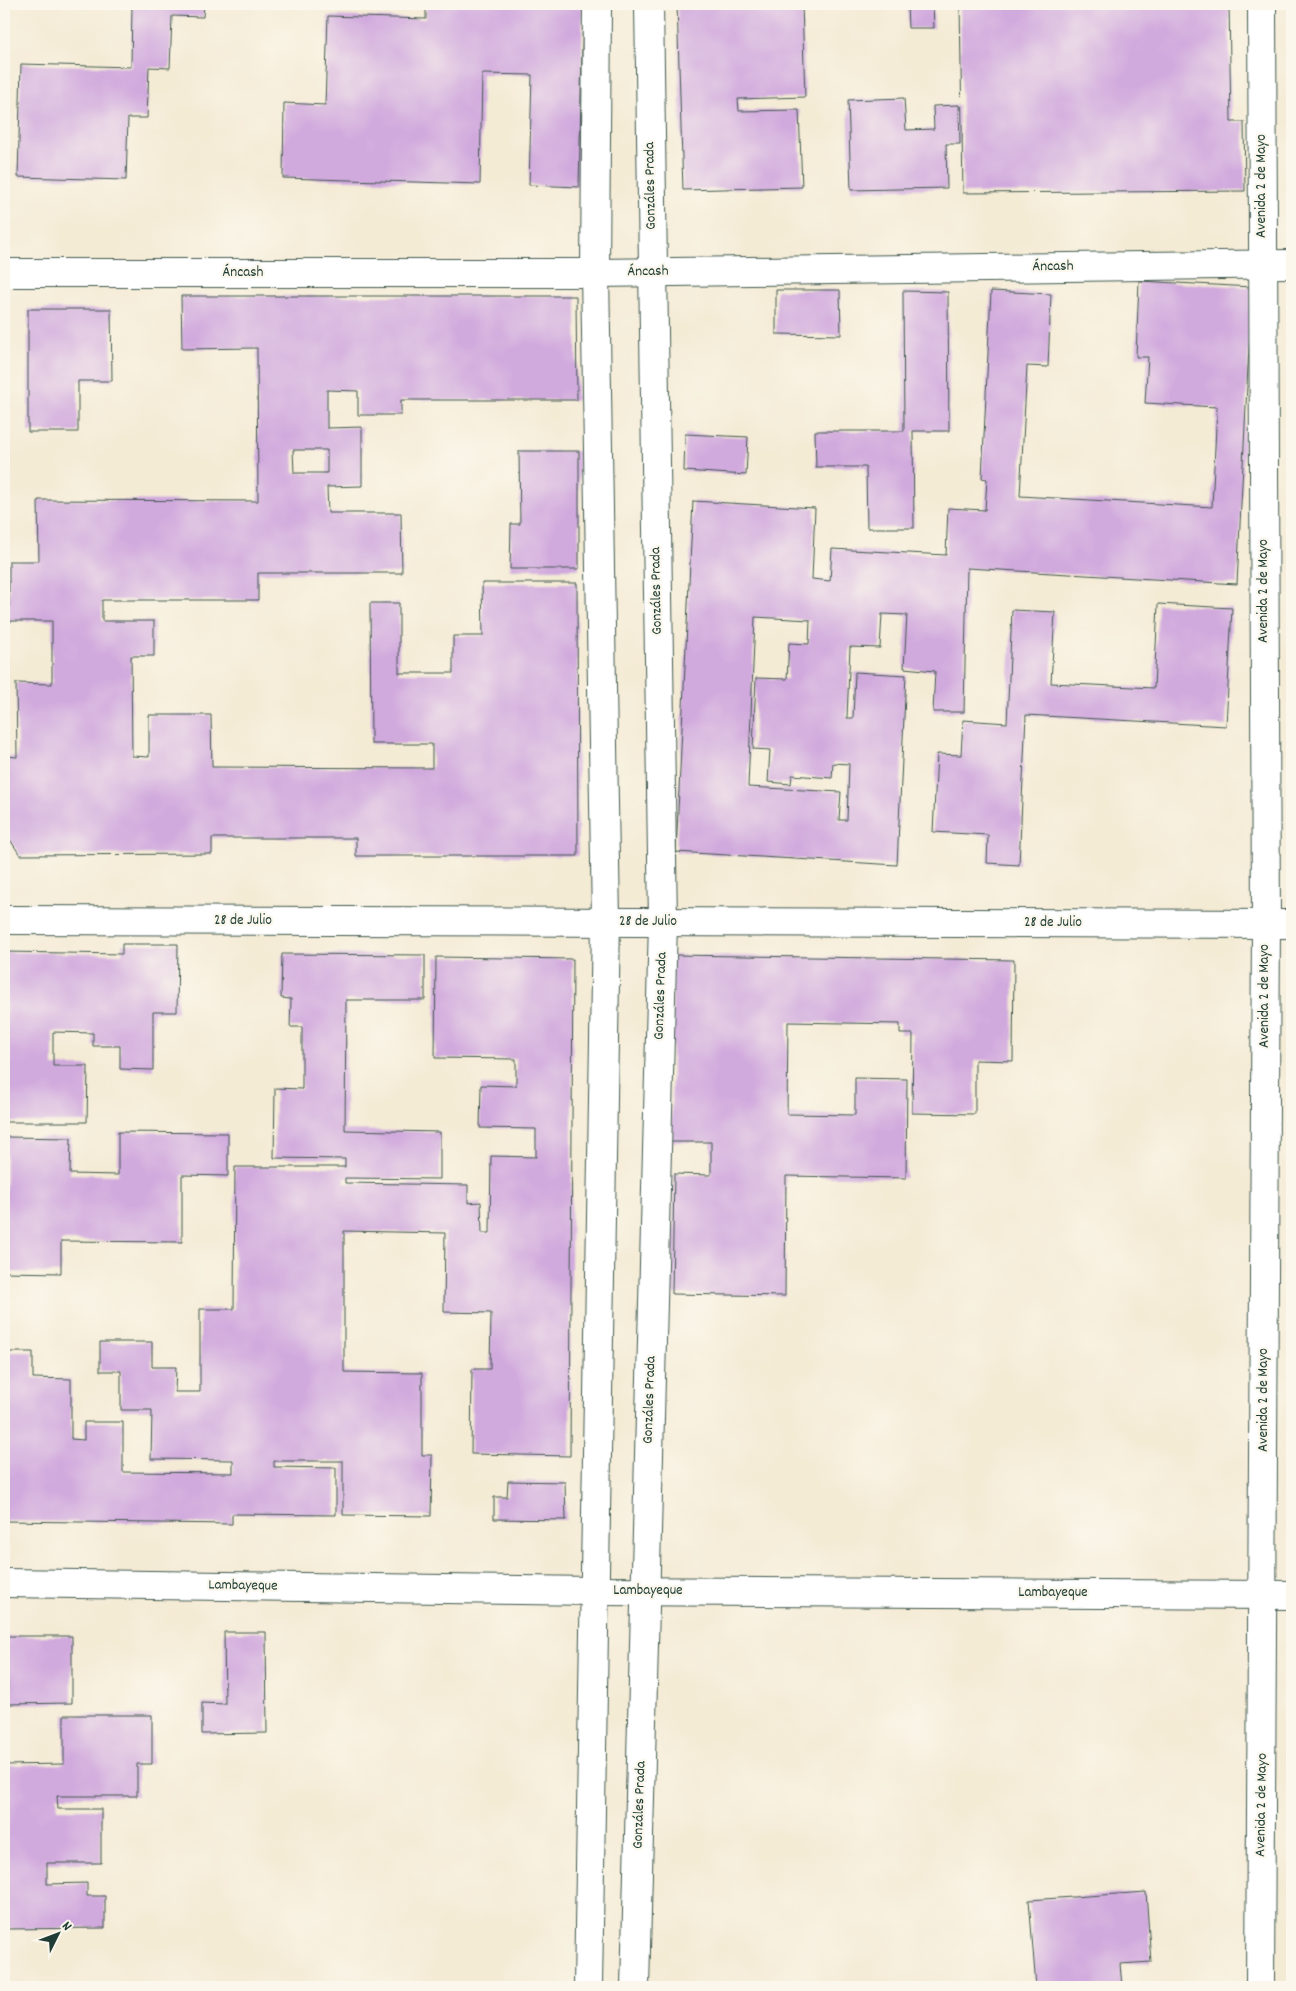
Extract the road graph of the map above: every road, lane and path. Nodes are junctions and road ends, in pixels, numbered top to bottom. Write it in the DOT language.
graph roads {
  1 [pos="596,4"];
  2 [pos="649,4"];
  3 [pos="1262,4"];
  4 [pos="1262,264"];
  5 [pos="1292,264"];
  6 [pos="652,272"];
  7 [pos="4,273"];
  8 [pos="595,273"];
  9 [pos="4,920"];
  10 [pos="606,922"];
  11 [pos="663,922"];
  12 [pos="1266,923"];
  13 [pos="1292,924"];
  14 [pos="4,1583"];
  15 [pos="594,1591"];
  16 [pos="645,1591"];
  17 [pos="1263,1594"];
  18 [pos="1292,1595"];
  19 [pos="588,1987"];
  20 [pos="635,1987"];
  21 [pos="1260,1987"];
  1 -- 8 [label="street"];
  2 -- 6 [label="street, Gonzáles Prada"];
  3 -- 4 [label="street, Avenida 2 de Mayo"];
  4 -- 5 [label="street, Áncash"];
  4 -- 6 [label="street, Áncash"];
  4 -- 12 [label="street, Avenida 2 de Mayo"];
  6 -- 8 [label="street, Áncash"];
  6 -- 11 [label="street, Gonzáles Prada"];
  7 -- 8 [label="street, Áncash"];
  8 -- 10 [label="street"];
  9 -- 10 [label="street, 28 de Julio"];
  10 -- 11 [label="street, 28 de Julio"];
  10 -- 15 [label="street"];
  11 -- 12 [label="street, 28 de Julio"];
  11 -- 16 [label="street, Gonzáles Prada"];
  12 -- 13 [label="street, 28 de Julio"];
  12 -- 17 [label="street, Avenida 2 de Mayo"];
  14 -- 15 [label="street, Lambayeque"];
  15 -- 16 [label="street, Lambayeque"];
  15 -- 19 [label="street"];
  16 -- 17 [label="street, Lambayeque"];
  16 -- 20 [label="street, Gonzáles Prada"];
  17 -- 18 [label="street, Lambayeque"];
  17 -- 21 [label="street, Avenida 2 de Mayo"];
}
